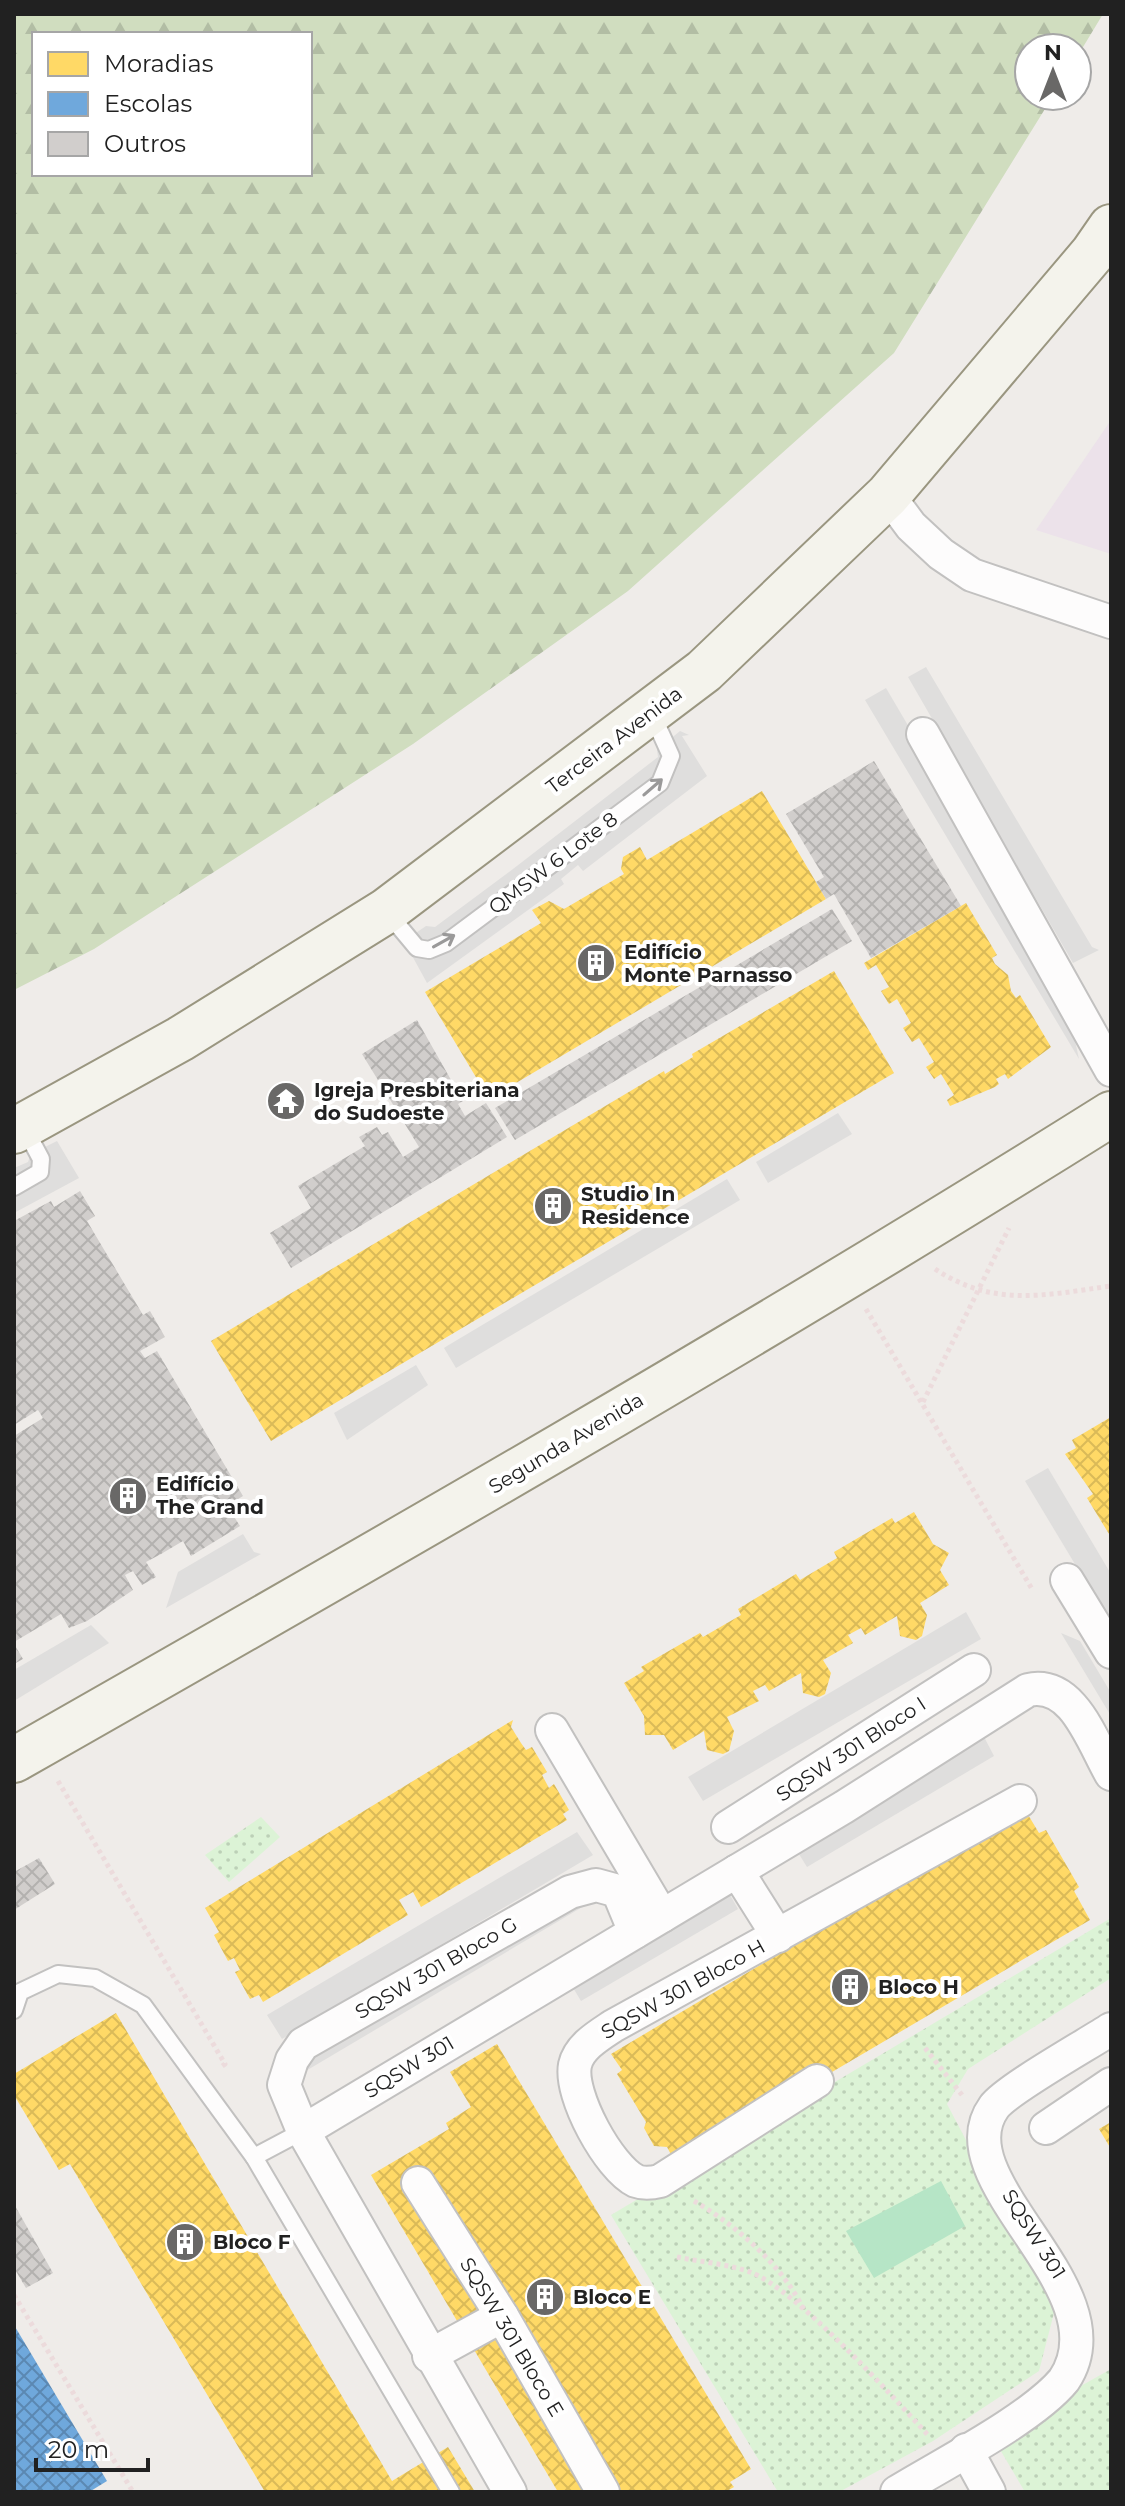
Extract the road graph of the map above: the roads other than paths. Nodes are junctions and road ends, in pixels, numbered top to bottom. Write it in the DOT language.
graph roads {
  1 [pos="1105,243"];
  2 [pos="888,495"];
  3 [pos="1111,622"];
  4 [pos="652,713"];
  5 [pos="923,734"];
  6 [pos="386,911"];
  7 [pos="1111,1070"];
  8 [pos="1111,1114"];
  9 [pos="19,1129"];
  10 [pos="14,1187"];
  11 [pos="1067,1580"];
  12 [pos="1111,1652"];
  13 [pos="974,1670"];
  14 [pos="552,1730"];
  15 [pos="34,1767"];
  16 [pos="820,1767"];
  17 [pos="1111,1774"];
  18 [pos="1020,1801"];
  19 [pos="844,1807"];
  20 [pos="728,1827"];
  21 [pos="737,1871"];
  22 [pos="648,1924"];
  23 [pos="778,1936"];
  24 [pos="14,2010"];
  25 [pos="1111,2029"];
  26 [pos="817,2081"];
  27 [pos="1111,2084"];
  28 [pos="1046,2128"];
  29 [pos="303,2131"];
  30 [pos="254,2157"];
  31 [pos="418,2183"];
  32 [pos="502,2316"];
  33 [pos="429,2356"];
  34 [pos="959,2455"];
  35 [pos="451,2492"];
  36 [pos="510,2492"];
  37 [pos="603,2492"];
  38 [pos="897,2492"];
  39 [pos="989,2492"];
  1 -- 2 [label="street, Terceira Avenida"];
  2 -- 3 [label="street"];
  2 -- 4 [label="street, Terceira Avenida"];
  4 -- 6 [label="street, Terceira Avenida"];
  6 -- 4 [label="lane, QMSW 6 Lote 8, one-way"];
  5 -- 7 [label="street"];
  6 -- 9 [label="street, Terceira Avenida"];
  8 -- 15 [label="street, Segunda Avenida"];
  9 -- 10 [label="lane"];
  11 -- 12 [label="street"];
  13 -- 16 [label="street, SQSW 301 Bloco I"];
  14 -- 22 [label="street"];
  16 -- 19 [label="street"];
  16 -- 20 [label="street, SQSW 301 Bloco I"];
  17 -- 19 [label="street, SQSW 301"];
  18 -- 23 [label="street, SQSW 301 Bloco H"];
  19 -- 21 [label="street, SQSW 301"];
  21 -- 22 [label="street, SQSW 301"];
  21 -- 23 [label="street"];
  22 -- 29 [label="street, SQSW 301"];
  22 -- 29 [label="street, SQSW 301 Bloco G"];
  23 -- 26 [label="street, SQSW 301 Bloco H"];
  24 -- 30 [label="lane"];
  25 -- 34 [label="street, SQSW 301"];
  27 -- 28 [label="street"];
  29 -- 30 [label="lane"];
  29 -- 33 [label="street"];
  30 -- 35 [label="lane"];
  31 -- 32 [label="street, SQSW 301 Bloco E"];
  32 -- 33 [label="street"];
  32 -- 37 [label="street, SQSW 301 Bloco E"];
  33 -- 36 [label="street"];
  34 -- 38 [label="street, SQSW 301"];
  34 -- 39 [label="street"];
}
